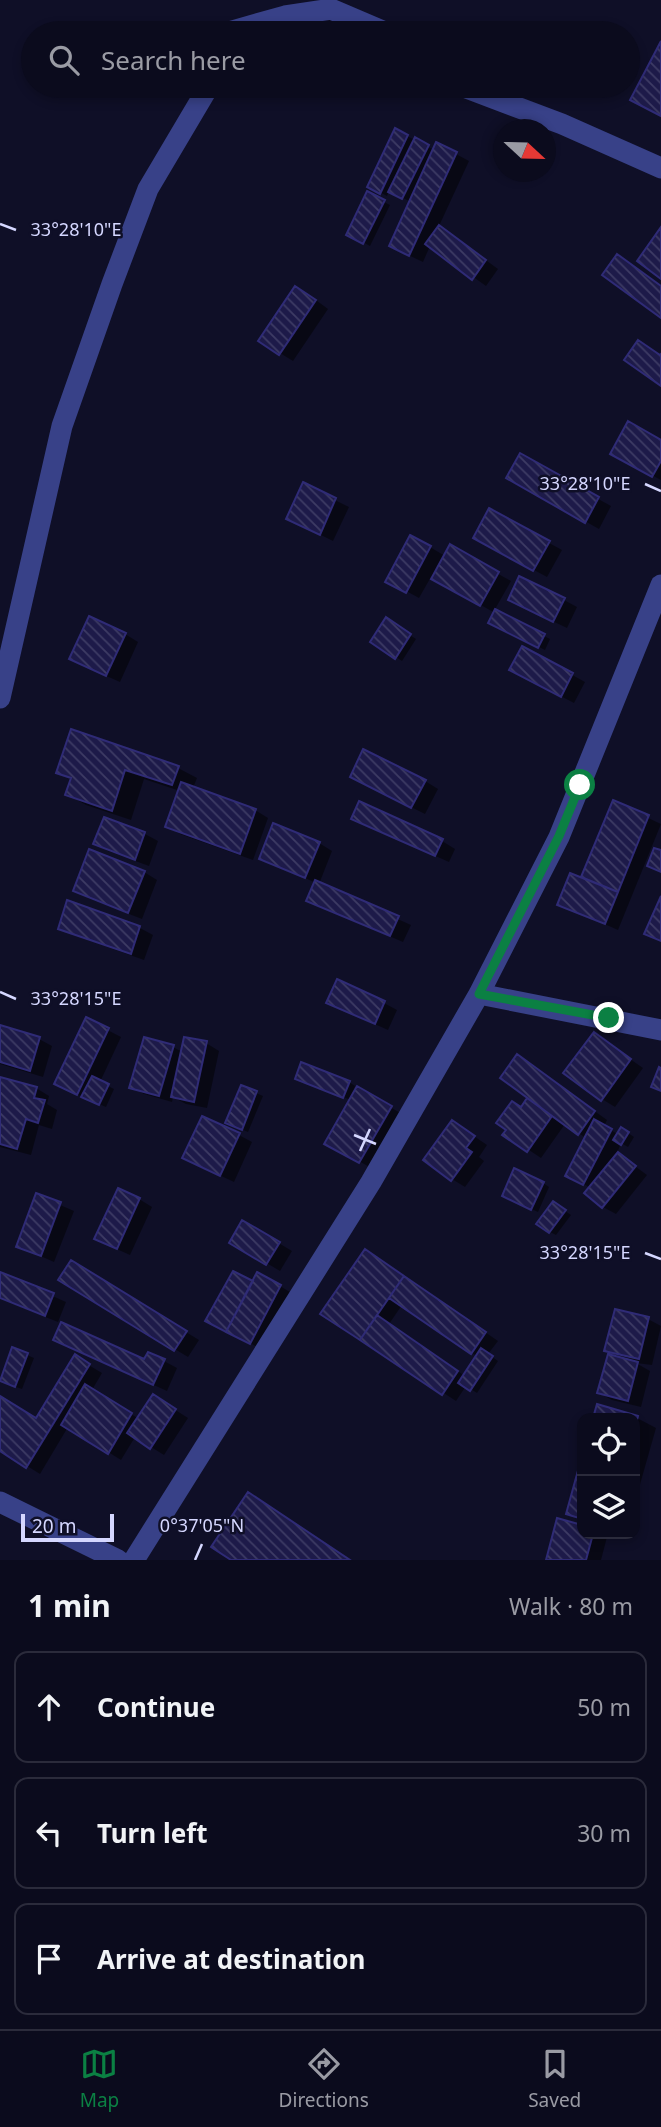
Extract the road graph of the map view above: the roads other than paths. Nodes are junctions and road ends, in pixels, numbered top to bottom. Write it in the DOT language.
graph roads {
  1 [pos="331,5"];
  2 [pos="267,21"];
  3 [pos="363,21"];
  4 [pos="202,98"];
  5 [pos="493,98"];
  6 [pos="661,168"];
  7 [pos="658,599"];
  8 [pos="0,698"];
  9 [pos="479,994"];
  10 [pos="661,1030"];
  11 [pos="0,1502"];
  12 [pos="118,1560"];
  13 [pos="134,1560"];
  1 -- 2 [label="street"];
  1 -- 3 [label="street"];
  4 -- 8 [label="street"];
  5 -- 6 [label="street"];
  7 -- 9 [label="street"];
  9 -- 10 [label="street"];
  9 -- 13 [label="street"];
  11 -- 12 [label="street"];
}
